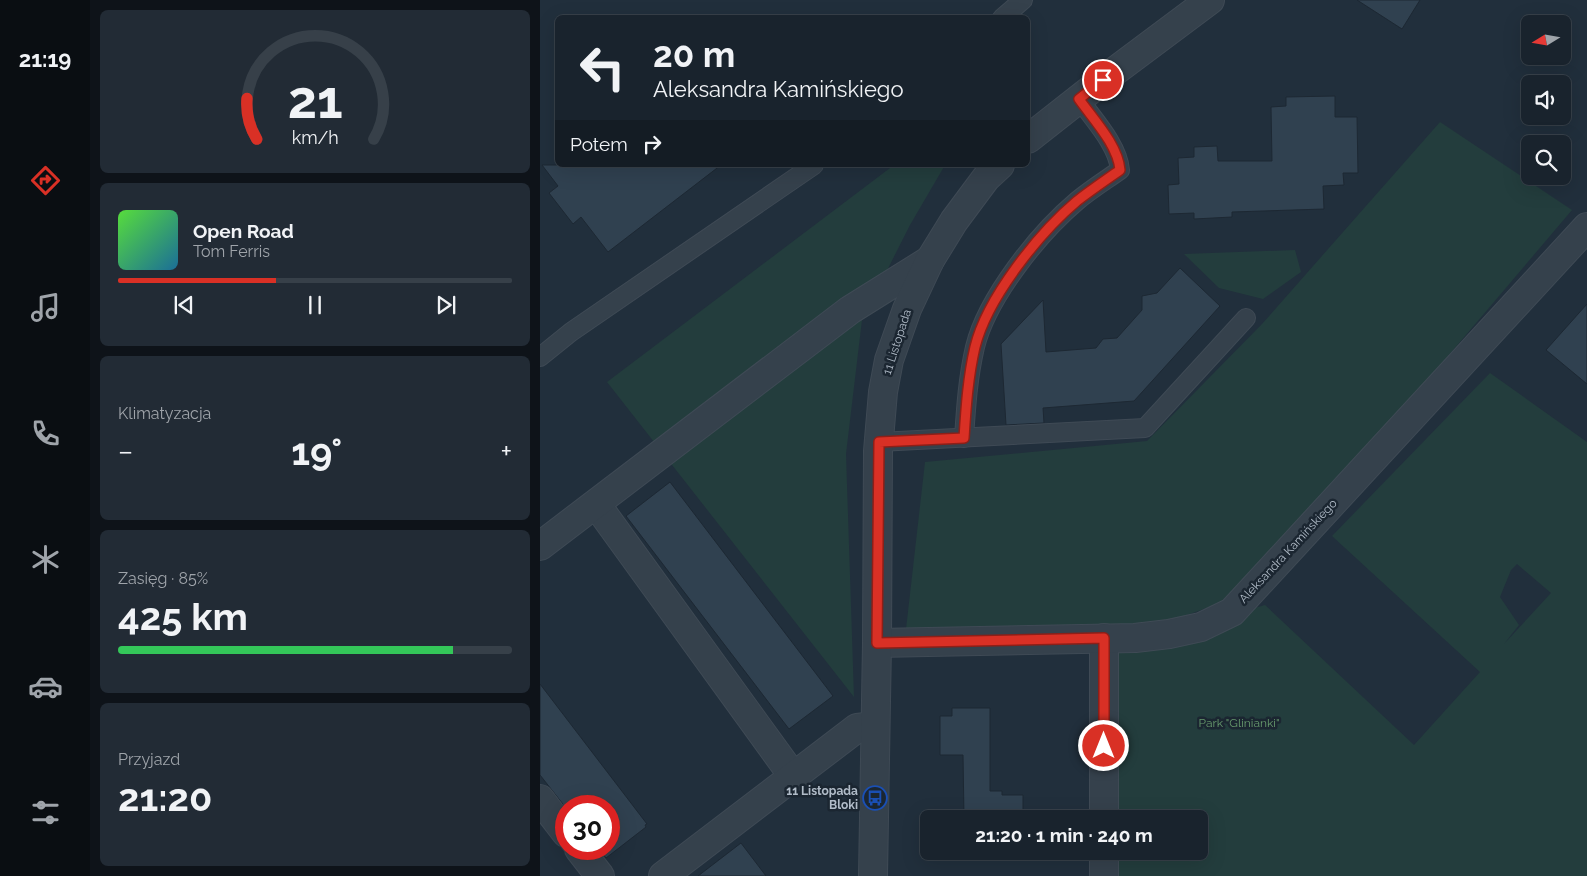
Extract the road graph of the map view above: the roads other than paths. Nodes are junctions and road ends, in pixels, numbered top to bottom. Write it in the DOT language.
graph roads {
  1 [pos="1023,0"];
  2 [pos="1210,0"];
  3 [pos="1006,15"];
  4 [pos="1079,99"];
  5 [pos="1030,137"];
  6 [pos="811,167"];
  7 [pos="998,167"];
  8 [pos="1587,227"];
  9 [pos="930,260"];
  10 [pos="1246,318"];
  11 [pos="540,357"];
  12 [pos="964,438"];
  13 [pos="879,442"];
  14 [pos="596,504"];
  15 [pos="540,546"];
  16 [pos="1104,638"];
  17 [pos="877,643"];
  18 [pos="875,726"];
  19 [pos="793,776"];
  20 [pos="540,799"];
  21 [pos="1104,810"];
  22 [pos="555,819"];
  23 [pos="588,860"];
  24 [pos="1104,860"];
  25 [pos="675,872"];
  26 [pos="600,876"];
  27 [pos="873,876"];
  28 [pos="1104,876"];
  1 -- 3 [label="lane"];
  2 -- 4 [label="street"];
  4 -- 5 [label="street"];
  4 -- 12 [label="lane"];
  6 -- 11 [label="lane"];
  7 -- 9 [label="street, 11 Listopada"];
  8 -- 16 [label="street, Aleksandra Kamińskiego"];
  9 -- 13 [label="street, 11 Listopada"];
  9 -- 14 [label="street"];
  10 -- 12 [label="lane"];
  12 -- 13 [label="lane"];
  13 -- 17 [label="street, 11 Listopada"];
  14 -- 15 [label="street"];
  14 -- 19 [label="street"];
  16 -- 17 [label="street, Aleksandra Kamińskiego"];
  16 -- 21 [label="street"];
  17 -- 18 [label="street, 11 Listopada"];
  18 -- 19 [label="street"];
  18 -- 27 [label="street, 11 Listopada"];
  19 -- 25 [label="street"];
  20 -- 22 [label="street"];
  23 -- 26 [label="street"];
  24 -- 28 [label="street"];
}
